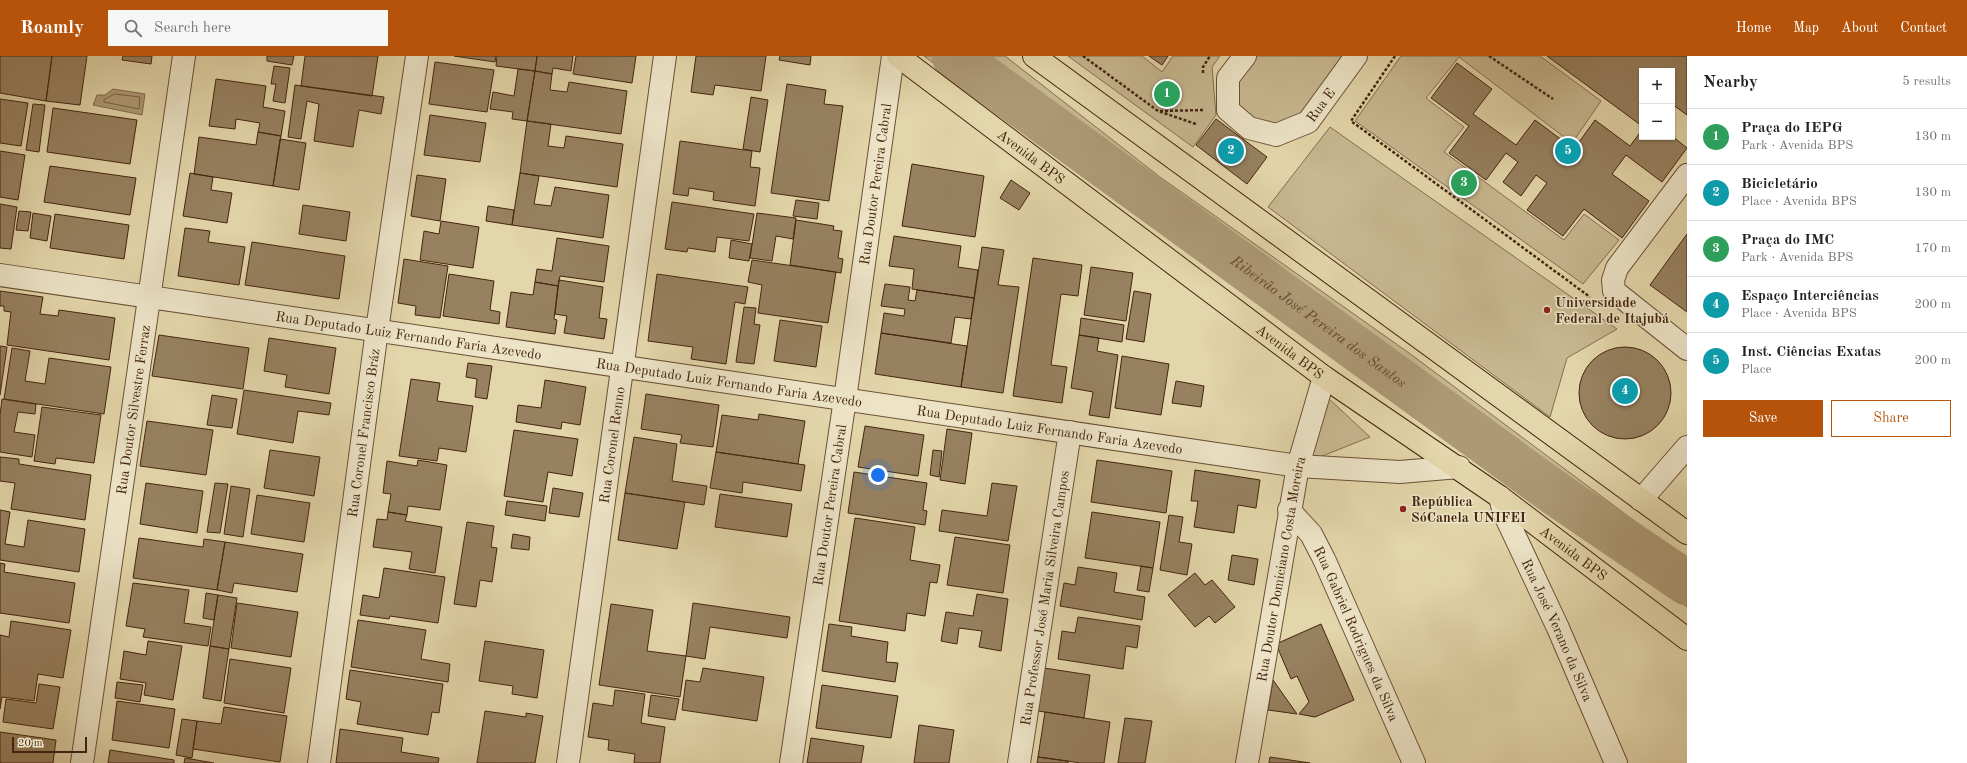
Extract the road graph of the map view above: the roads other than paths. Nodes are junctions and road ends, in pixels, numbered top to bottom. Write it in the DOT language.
graph roads {
  1 [pos="184,56"];
  2 [pos="417,56"];
  3 [pos="666,56"];
  4 [pos="892,56"];
  5 [pos="898,56"];
  6 [pos="1034,56"];
  7 [pos="1245,56"];
  8 [pos="1356,56"];
  9 [pos="1687,175"];
  10 [pos="0,275"];
  11 [pos="149,297"];
  12 [pos="377,330"];
  13 [pos="1687,349"];
  14 [pos="623,366"];
  15 [pos="1324,377"];
  16 [pos="845,399"];
  17 [pos="1070,432"];
  18 [pos="1687,447"];
  19 [pos="1298,466"];
  20 [pos="1459,467"];
  21 [pos="1500,497"];
  22 [pos="1642,500"];
  23 [pos="1289,510"];
  24 [pos="1687,533"];
  25 [pos="1687,639"];
  26 [pos="82,763"];
  27 [pos="319,763"];
  28 [pos="568,763"];
  29 [pos="791,763"];
  30 [pos="1019,763"];
  31 [pos="1247,763"];
  32 [pos="1414,763"];
  33 [pos="1616,763"];
  1 -- 11 [label="street, Rua Doutor Silvestre Ferraz"];
  2 -- 12 [label="street, Rua Coronel Francisco Bráz"];
  3 -- 14 [label="street, Rua Coronel Renno"];
  4 -- 16 [label="street, Rua Doutor Pereira Cabral"];
  5 -- 15 [label="main road, Avenida BPS"];
  6 -- 22 [label="main road"];
  7 -- 8 [label="street, Rua E"];
  9 -- 13 [label="street"];
  10 -- 11 [label="street, Rua Deputado Luiz Fernando Faria Azevedo"];
  11 -- 12 [label="street, Rua Deputado Luiz Fernando Faria Azevedo"];
  11 -- 26 [label="street, Rua Doutor Silvestre Ferraz"];
  12 -- 14 [label="street, Rua Deputado Luiz Fernando Faria Azevedo"];
  12 -- 27 [label="street, Rua Coronel Francisco Bráz"];
  14 -- 16 [label="street, Rua Deputado Luiz Fernando Faria Azevedo"];
  14 -- 28 [label="street, Rua Coronel Renno"];
  15 -- 19 [label="street, Rua Doutor Domiciano Costa Moreira"];
  15 -- 20 [label="main road, Avenida BPS"];
  16 -- 17 [label="street, Rua Deputado Luiz Fernando Faria Azevedo"];
  16 -- 29 [label="street, Rua Doutor Pereira Cabral"];
  17 -- 19 [label="street, Rua Deputado Luiz Fernando Faria Azevedo"];
  17 -- 30 [label="street, Rua Professor José Maria Silveira Campos"];
  18 -- 22 [label="street"];
  19 -- 20 [label="street, Rua Deputado Luiz Fernando Faria Azevedo"];
  19 -- 23 [label="street, Rua Doutor Domiciano Costa Moreira"];
  20 -- 21 [label="main road, Avenida BPS"];
  21 -- 25 [label="main road, Avenida BPS"];
  21 -- 33 [label="street, Rua José Verano da Silva"];
  22 -- 24 [label="main road"];
  23 -- 31 [label="street, Rua Doutor Domiciano Costa Moreira"];
  23 -- 32 [label="street, Rua Gabriel Rodrigues da Silva"];
}
